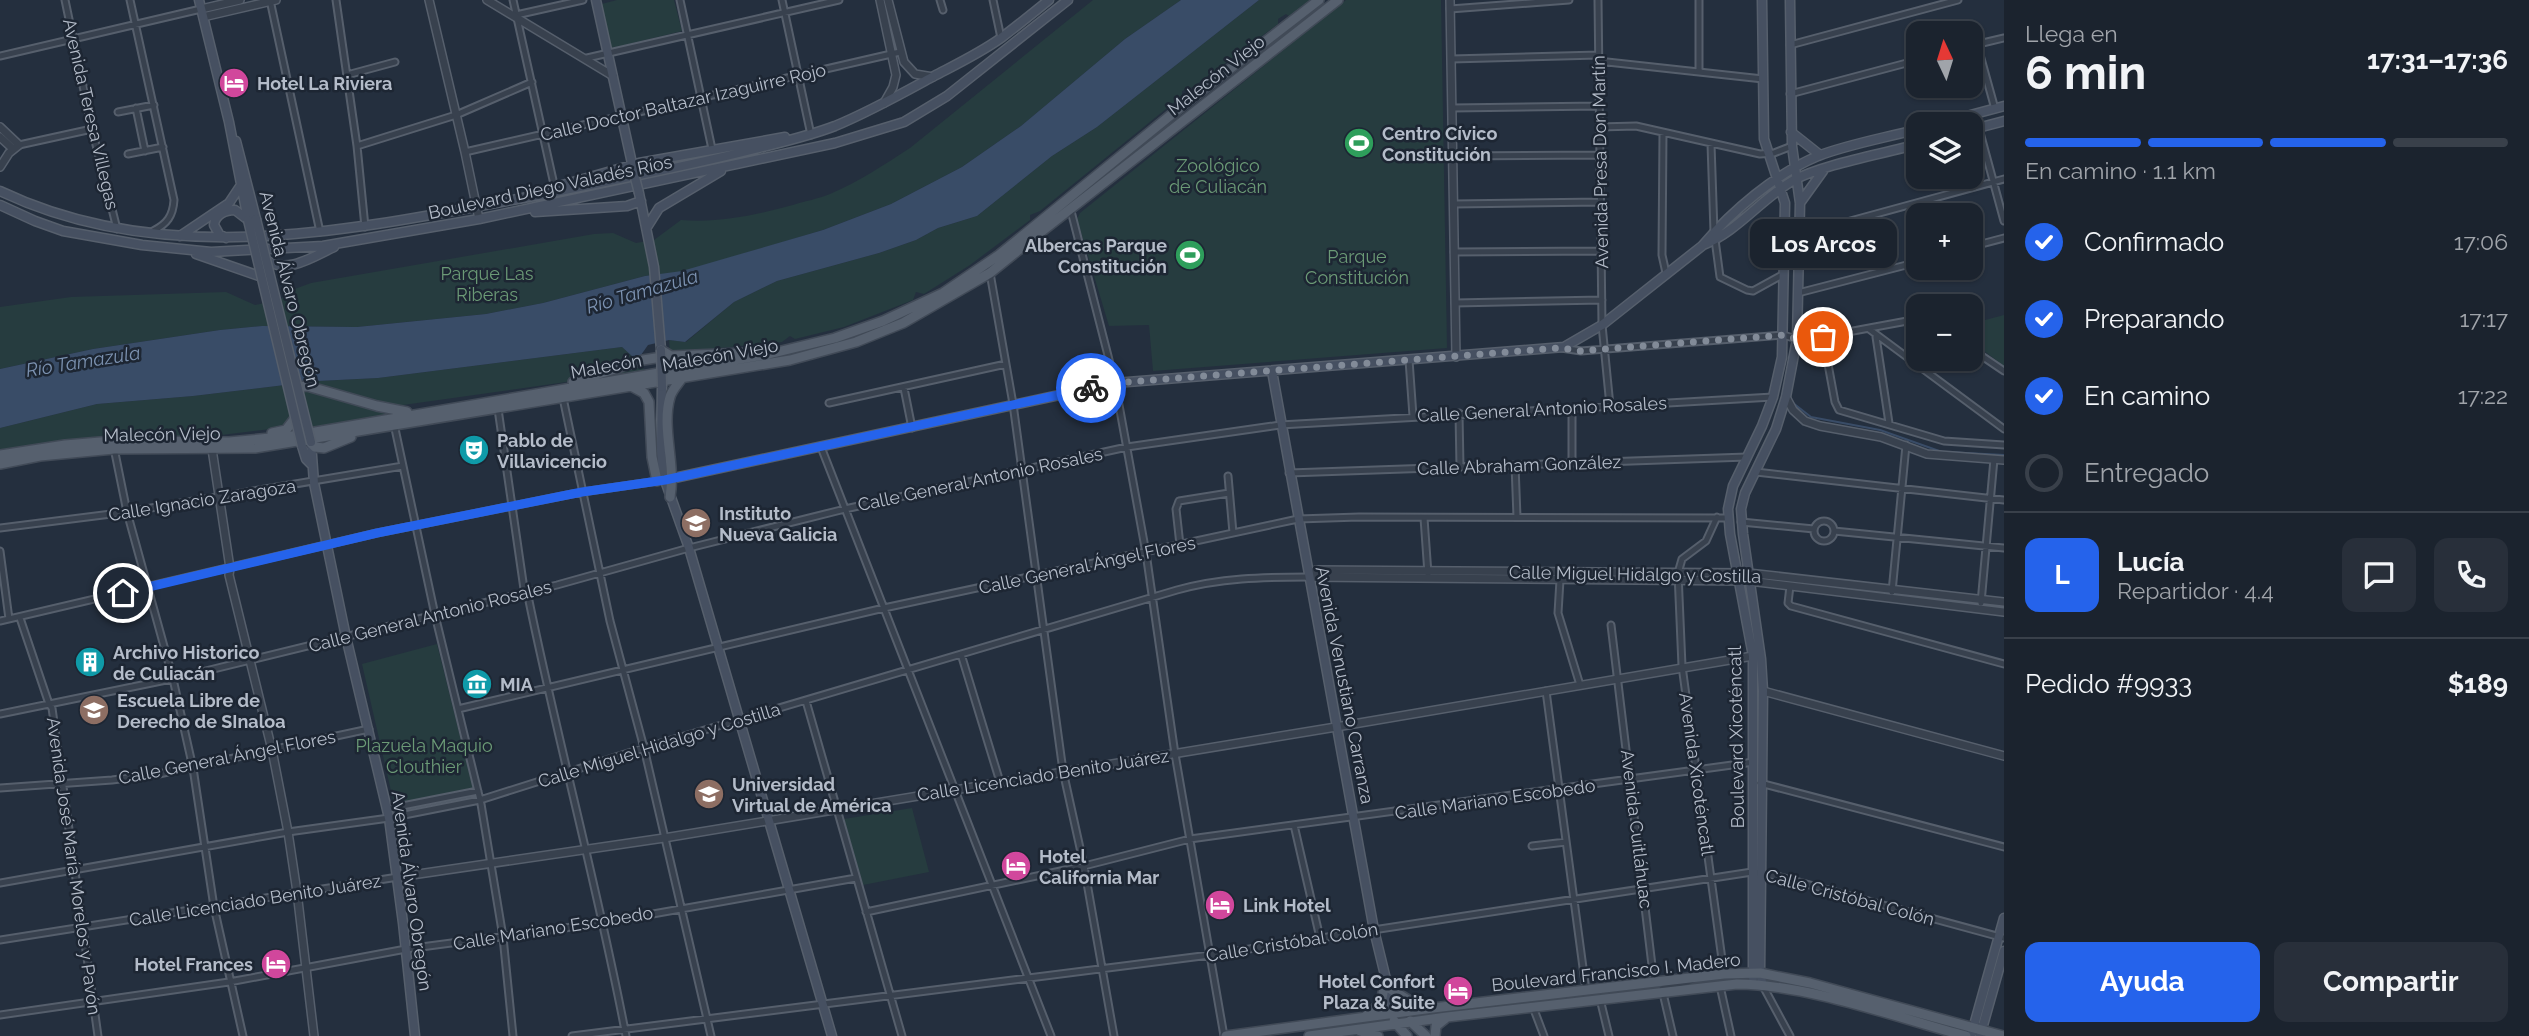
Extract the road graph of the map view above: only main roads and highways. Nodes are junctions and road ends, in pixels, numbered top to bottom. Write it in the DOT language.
graph roads {
  1 [pos="596,0"];
  2 [pos="1049,0"];
  3 [pos="1068,0"];
  4 [pos="1319,0"];
  5 [pos="1338,0"];
  6 [pos="1762,0"];
  7 [pos="1790,0"];
  8 [pos="201,9"];
  9 [pos="968,60"];
  10 [pos="965,82"];
  11 [pos="1999,107"];
  12 [pos="1982,112"];
  13 [pos="861,115"];
  14 [pos="2004,121"];
  15 [pos="229,122"];
  16 [pos="1983,127"];
  17 [pos="1791,132"];
  18 [pos="1906,132"];
  19 [pos="806,136"];
  20 [pos="842,142"];
  21 [pos="1906,147"];
  22 [pos="1820,155"];
  23 [pos="633,167"];
  24 [pos="728,167"];
  25 [pos="1796,167"];
  26 [pos="1825,169"];
  27 [pos="1777,177"];
  28 [pos="1798,178"];
  29 [pos="241,185"];
  30 [pos="1781,188"];
  31 [pos="0,191"];
  32 [pos="640,197"];
  33 [pos="514,199"];
  34 [pos="1800,203"];
  35 [pos="1068,204"];
  36 [pos="0,205"];
  37 [pos="522,211"];
  38 [pos="252,220"];
  39 [pos="647,228"];
  40 [pos="180,236"];
  41 [pos="1714,236"];
  42 [pos="226,238"];
  43 [pos="341,243"];
  44 [pos="186,251"];
  45 [pos="999,255"];
  46 [pos="266,260"];
  47 [pos="990,274"];
  48 [pos="262,277"];
  49 [pos="662,354"];
  50 [pos="766,355"];
  51 [pos="1272,371"];
  52 [pos="682,378"];
  53 [pos="631,386"];
  54 [pos="297,387"];
  55 [pos="549,391"];
  56 [pos="420,413"];
  57 [pos="296,417"];
  58 [pos="394,422"];
  59 [pos="367,430"];
  60 [pos="242,441"];
  61 [pos="308,444"];
  62 [pos="113,445"];
  63 [pos="0,455"];
  64 [pos="0,464"];
  65 [pos="665,480"];
  66 [pos="670,497"];
  67 [pos="1744,577"];
  68 [pos="1757,872"];
  69 [pos="2004,918"];
  70 [pos="2001,938"];
  71 [pos="2004,951"];
  72 [pos="1756,973"];
  73 [pos="1386,985"];
  74 [pos="1759,985"];
  75 [pos="1433,1008"];
  76 [pos="1391,1009"];
  77 [pos="1401,1012"];
  78 [pos="1447,1017"];
  79 [pos="1363,1018"];
  80 [pos="1411,1022"];
  81 [pos="1355,1030"];
  82 [pos="1400,1031"];
  83 [pos="1939,1032"];
  84 [pos="1977,1033"];
  85 [pos="415,1036"];
  86 [pos="832,1036"];
  87 [pos="1225,1036"];
  88 [pos="1309,1036"];
  89 [pos="1378,1036"];
  90 [pos="1426,1036"];
  91 [pos="1434,1036"];
  92 [pos="1966,1036"];
  93 [pos="2003,1036"];
  1 -- 23 [label="main road"];
  2 -- 9 [label="main road, Boulevard Diego Valadés Ríos"];
  3 -- 10 [label="main road, Boulevard Diego Valadés Ríos"];
  4 -- 35 [label="main road, Malecón"];
  5 -- 35 [label="main road, Malecón Viejo"];
  6 -- 27 [label="main road, Boulevard Xicoténcatl"];
  7 -- 17 [label="main road, Boulevard Xicoténcatl"];
  8 -- 15 [label="main road, Avenida Álvaro Obregón"];
  9 -- 10 [label="main road"];
  9 -- 13 [label="main road, Boulevard Diego Valadés Ríos"];
  10 -- 20 [label="main road, Boulevard Diego Valadés Ríos"];
  11 -- 12 [label="main road"];
  13 -- 19 [label="main road, Boulevard Diego Valadés Ríos"];
  13 -- 20 [label="main road"];
  14 -- 16 [label="main road"];
  15 -- 29 [label="main road, Avenida Álvaro Obregón"];
  15 -- 38 [label="main road, Avenida Álvaro Obregón"];
  17 -- 22 [label="main road"];
  17 -- 25 [label="main road, Boulevard Xicoténcatl"];
  18 -- 22 [label="main road"];
  19 -- 23 [label="main road"];
  19 -- 33 [label="main road, Boulevard Diego Valadés Ríos"];
  20 -- 24 [label="main road, Boulevard Diego Valadés Ríos"];
  21 -- 26 [label="main road"];
  22 -- 25 [label="main road"];
  23 -- 32 [label="main road, bridge"];
  23 -- 33 [label="main road"];
  24 -- 37 [label="main road, Boulevard Diego Valadés Ríos"];
  24 -- 39 [label="main road"];
  25 -- 27 [label="main road"];
  25 -- 28 [label="main road, Boulevard Xicoténcatl"];
  26 -- 28 [label="main road"];
  26 -- 34 [label="main road"];
  27 -- 30 [label="main road, Boulevard Xicoténcatl"];
  27 -- 41 [label="main road"];
  28 -- 30 [label="main road"];
  28 -- 34 [label="main road, Boulevard Xicoténcatl"];
  29 -- 38 [label="main road, Avenida Álvaro Obregón"];
  29 -- 40 [label="main road"];
  30 -- 41 [label="main road"];
  30 -- 67 [label="main road, Boulevard Xicoténcatl"];
  31 -- 40 [label="main road, Boulevard Diego Valadés Ríos"];
  32 -- 37 [label="main road"];
  32 -- 39 [label="main road"];
  33 -- 42 [label="main road, Boulevard Diego Valadés Ríos"];
  34 -- 67 [label="main road, Boulevard Xicoténcatl"];
  35 -- 45 [label="main road, Malecón"];
  35 -- 47 [label="main road, Malecón Viejo"];
  36 -- 44 [label="main road, Boulevard Diego Valadés Ríos"];
  37 -- 43 [label="main road, Boulevard Diego Valadés Ríos"];
  38 -- 42 [label="main road"];
  38 -- 46 [label="main road, Avenida Álvaro Obregón, bridge"];
  38 -- 48 [label="main road, Avenida Álvaro Obregón, bridge"];
  39 -- 49 [label="main road"];
  40 -- 42 [label="main road, Boulevard Diego Valadés Ríos"];
  41 -- 51 [label="main road"];
  43 -- 44 [label="main road, Boulevard Diego Valadés Ríos"];
  43 -- 46 [label="main road"];
  44 -- 48 [label="main road"];
  45 -- 47 [label="main road"];
  45 -- 50 [label="main road, Malecón"];
  46 -- 54 [label="main road, Avenida Álvaro Obregón, bridge"];
  47 -- 52 [label="main road, Malecón Viejo"];
  48 -- 57 [label="main road, Avenida Álvaro Obregón, bridge"];
  49 -- 50 [label="main road"];
  49 -- 55 [label="main road"];
  49 -- 65 [label="main road, bridge"];
  50 -- 55 [label="main road, Malecón"];
  51 -- 65 [label="main road"];
  51 -- 73 [label="main road, Avenida Venustiano Carranza"];
  52 -- 53 [label="main road, Malecón Viejo"];
  52 -- 65 [label="main road"];
  53 -- 58 [label="main road, Malecón Viejo"];
  53 -- 65 [label="main road"];
  54 -- 56 [label="main road"];
  54 -- 61 [label="main road, Avenida Álvaro Obregón, bridge"];
  55 -- 56 [label="main road, Malecón"];
  56 -- 58 [label="main road, Malecón"];
  57 -- 60 [label="main road"];
  57 -- 61 [label="main road, Avenida Álvaro Obregón, bridge"];
  58 -- 59 [label="main road, Malecón Viejo"];
  58 -- 60 [label="main road, Malecón"];
  59 -- 61 [label="main road"];
  59 -- 62 [label="main road, Malecón Viejo"];
  60 -- 62 [label="main road, Malecón"];
  61 -- 85 [label="main road, Avenida Álvaro Obregón"];
  62 -- 63 [label="main road, Malecón"];
  62 -- 64 [label="main road, Malecón Viejo"];
  65 -- 66 [label="main road"];
  66 -- 86 [label="main road"];
  67 -- 68 [label="main road, Boulevard Xicoténcatl"];
  67 -- 68 [label="main road, Boulevard Xicoténcatl"];
  68 -- 72 [label="main road, Boulevard Xicoténcatl"];
  69 -- 70 [label="main road"];
  70 -- 84 [label="main road"];
  71 -- 84 [label="main road"];
  72 -- 74 [label="main road, Boulevard Xicoténcatl"];
  72 -- 75 [label="main road, Boulevard Francisco I. Madero"];
  72 -- 84 [label="main road, Boulevard Francisco I. Madero"];
  73 -- 75 [label="main road"];
  73 -- 76 [label="main road, Avenida Venustiano Carranza"];
  73 -- 79 [label="main road"];
  74 -- 78 [label="main road, Boulevard Francisco I. Madero"];
  74 -- 83 [label="main road, Boulevard Francisco I. Madero"];
  75 -- 77 [label="main road, Boulevard Francisco I. Madero"];
  76 -- 77 [label="main road, Boulevard Francisco I. Madero"];
  76 -- 79 [label="main road, Boulevard Francisco I. Madero"];
  76 -- 82 [label="main road"];
  77 -- 80 [label="main road"];
  78 -- 80 [label="main road, Boulevard Francisco I. Madero"];
  78 -- 91 [label="main road"];
  79 -- 87 [label="main road, Boulevard Francisco I. Madero"];
  80 -- 82 [label="main road, Boulevard Francisco I. Madero"];
  80 -- 90 [label="main road"];
  81 -- 82 [label="main road, Boulevard Francisco I. Madero"];
  81 -- 88 [label="main road, Boulevard Francisco I. Madero"];
  81 -- 89 [label="main road"];
  83 -- 92 [label="main road, Boulevard Francisco I. Madero"];
  84 -- 93 [label="main road, Boulevard Francisco I. Madero"];
}
